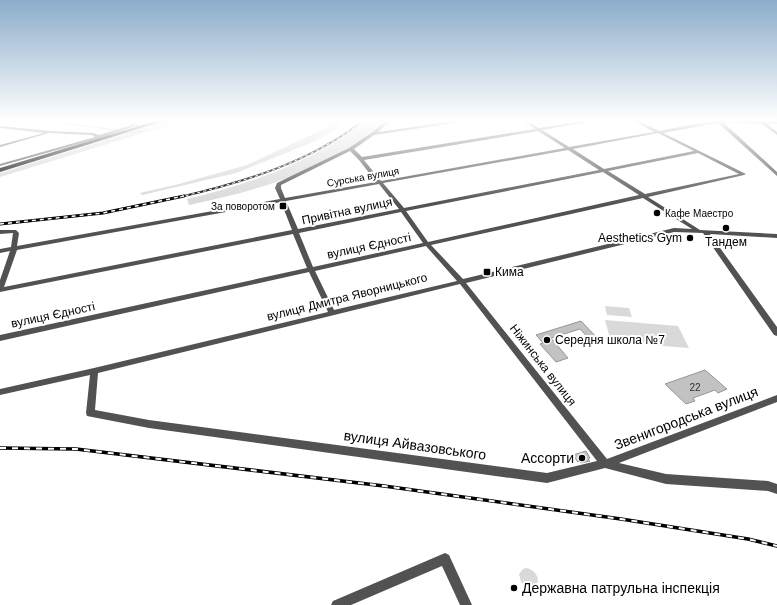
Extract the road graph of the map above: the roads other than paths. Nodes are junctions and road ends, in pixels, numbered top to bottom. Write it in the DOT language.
graph roads {
  1 [pos="57,148"];
  2 [pos="71,148"];
  3 [pos="427,148"];
  4 [pos="572,148"];
  5 [pos="690,148"];
  6 [pos="747,148"];
  7 [pos="351,149"];
  8 [pos="568,149"];
  9 [pos="697,152"];
  10 [pos="361,159"];
  11 [pos="0,165"];
  12 [pos="0,170"];
  13 [pos="604,170"];
  14 [pos="777,175"];
  15 [pos="380,182"];
  16 [pos="645,196"];
  17 [pos="284,200"];
  18 [pos="402,210"];
  19 [pos="0,232"];
  20 [pos="296,232"];
  21 [pos="702,232"];
  22 [pos="777,236"];
  23 [pos="427,244"];
  24 [pos="14,249"];
  25 [pos="0,251"];
  26 [pos="311,270"];
  27 [pos="462,282"];
  28 [pos="0,290"];
  29 [pos="332,313"];
  30 [pos="777,333"];
  31 [pos="0,338"];
  32 [pos="94,371"];
  33 [pos="0,392"];
  34 [pos="777,398"];
  35 [pos="605,464"];
  36 [pos="777,489"];
  37 [pos="337,605"];
  38 [pos="466,605"];
  1 -- 11 [label="street"];
  2 -- 12 [label="main road"];
  3 -- 10 [label="street"];
  4 -- 8 [label="street, Сурська вулиця"];
  5 -- 9 [label="street"];
  6 -- 14 [label="street"];
  7 -- 10 [label="street, Ніжинська вулиця"];
  7 -- 17 [label="street"];
  8 -- 13 [label="street"];
  8 -- 15 [label="street, Сурська вулиця"];
  9 -- 13 [label="street, Привітна вулиця"];
  9 -- 16 [label="street, вулиця Єдності"];
  10 -- 15 [label="street, Ніжинська вулиця"];
  13 -- 16 [label="street"];
  13 -- 18 [label="street, Привітна вулиця"];
  15 -- 17 [label="street, Сурська вулиця"];
  15 -- 18 [label="street, Ніжинська вулиця"];
  16 -- 21 [label="street"];
  16 -- 23 [label="street, вулиця Єдності"];
  17 -- 20 [label="street"];
  17 -- 24 [label="street, Сурська вулиця"];
  18 -- 20 [label="street, Привітна вулиця"];
  18 -- 23 [label="street, Ніжинська вулиця"];
  19 -- 24 [label="street"];
  20 -- 26 [label="street"];
  20 -- 28 [label="street, Привітна вулиця"];
  21 -- 22 [label="street, вулиця Дмитра Яворницького"];
  21 -- 27 [label="street, вулиця Дмитра Яворницького"];
  21 -- 30 [label="street"];
  23 -- 26 [label="street, вулиця Єдності"];
  23 -- 27 [label="street, Ніжинська вулиця"];
  24 -- 25 [label="street, Сурська вулиця"];
  24 -- 28 [label="street"];
  26 -- 29 [label="street"];
  26 -- 31 [label="street, вулиця Єдності"];
  27 -- 29 [label="street, вулиця Дмитра Яворницького"];
  27 -- 35 [label="street, Ніжинська вулиця"];
  29 -- 32 [label="street, вулиця Дмитра Яворницького"];
  32 -- 33 [label="street, вулиця Дмитра Яворницького"];
  32 -- 35 [label="street, вулиця Айвазовського"];
  34 -- 35 [label="street, Звенигородська вулиця"];
  35 -- 36 [label="street, вулиця Айвазовського"];
  37 -- 38 [label="street"];
}
